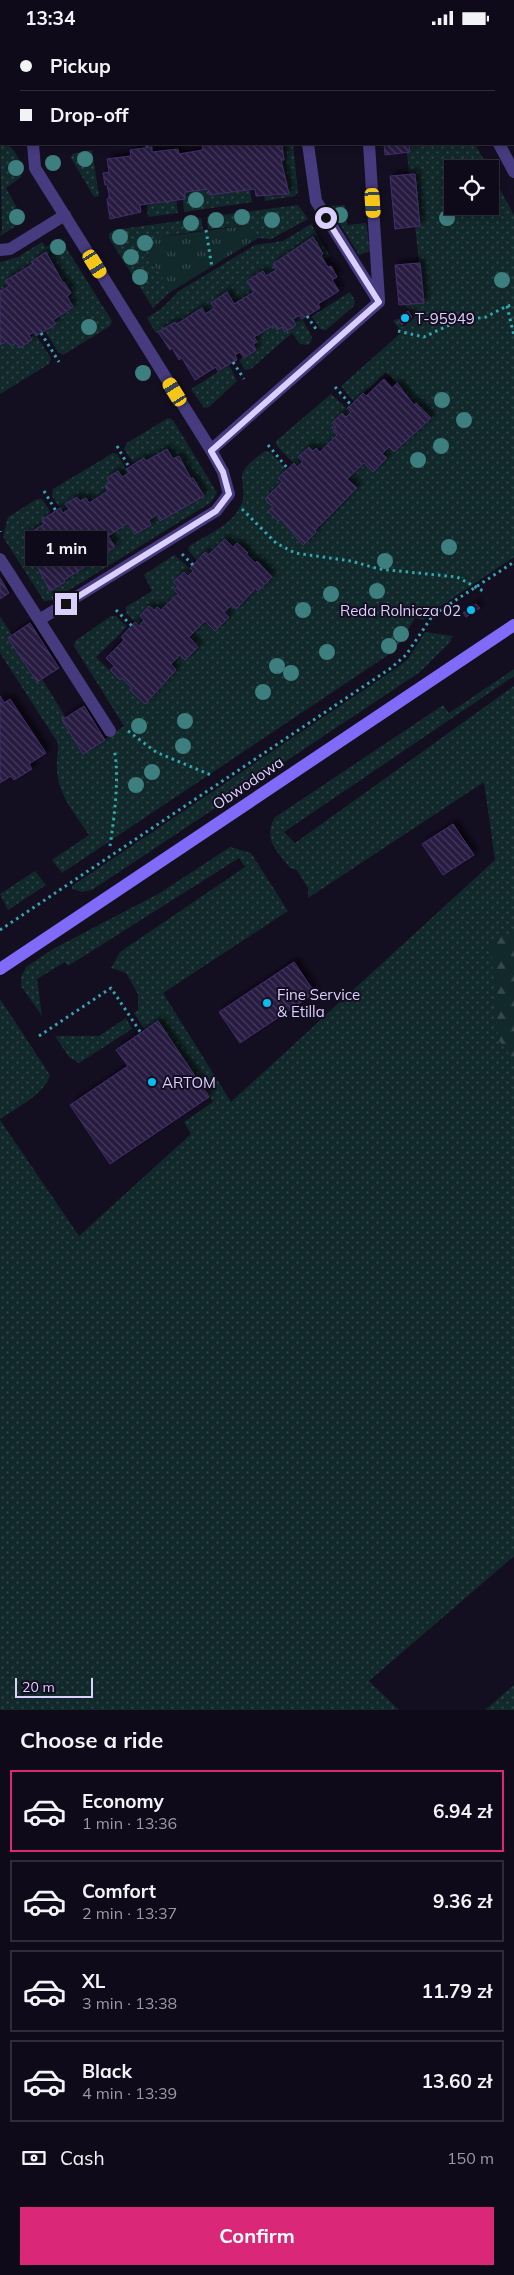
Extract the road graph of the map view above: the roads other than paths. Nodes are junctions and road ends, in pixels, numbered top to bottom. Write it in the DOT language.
graph roads {
  1 [pos="33,145"];
  2 [pos="308,145"];
  3 [pos="369,145"];
  4 [pos="500,145"];
  5 [pos="514,172"];
  6 [pos="64,215"];
  7 [pos="0,250"];
  8 [pos="379,302"];
  9 [pos="211,451"];
  10 [pos="0,559"];
  11 [pos="39,620"];
  12 [pos="514,625"];
  13 [pos="116,729"];
  14 [pos="0,969"];
  1 -- 6 [label="street"];
  2 -- 8 [label="street"];
  3 -- 8 [label="street"];
  4 -- 5 [label="street"];
  6 -- 7 [label="street"];
  6 -- 9 [label="street"];
  8 -- 9 [label="street"];
  9 -- 11 [label="street"];
  10 -- 11 [label="street"];
  11 -- 13 [label="street"];
  12 -- 14 [label="main road, Obwodowa"];
}
